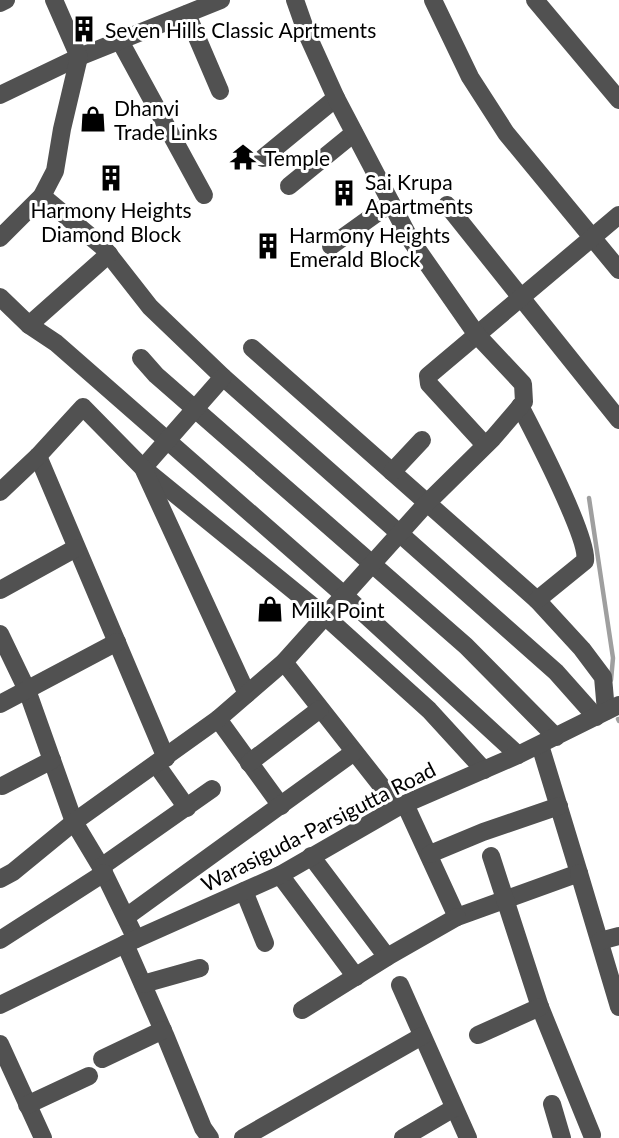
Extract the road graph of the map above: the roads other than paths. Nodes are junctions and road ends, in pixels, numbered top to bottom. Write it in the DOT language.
graph roads {
  1 [pos="6,0"];
  2 [pos="54,0"];
  3 [pos="221,0"];
  4 [pos="295,0"];
  5 [pos="433,0"];
  6 [pos="535,0"];
  7 [pos="0,3"];
  8 [pos="187,14"];
  9 [pos="120,41"];
  10 [pos="79,57"];
  11 [pos="220,91"];
  12 [pos="0,95"];
  13 [pos="336,98"];
  14 [pos="619,100"];
  15 [pos="354,133"];
  16 [pos="263,158"];
  17 [pos="289,186"];
  18 [pos="204,195"];
  19 [pos="42,196"];
  20 [pos="391,203"];
  21 [pos="447,205"];
  22 [pos="619,215"];
  23 [pos="593,237"];
  24 [pos="0,238"];
  25 [pos="331,246"];
  26 [pos="109,254"];
  27 [pos="619,270"];
  28 [pos="0,297"];
  29 [pos="522,297"];
  30 [pos="29,325"];
  31 [pos="477,335"];
  32 [pos="252,348"];
  33 [pos="141,358"];
  34 [pos="223,377"];
  35 [pos="520,407"];
  36 [pos="196,408"];
  37 [pos="619,420"];
  38 [pos="168,440"];
  39 [pos="422,440"];
  40 [pos="485,445"];
  41 [pos="38,456"];
  42 [pos="143,468"];
  43 [pos="392,472"];
  44 [pos="0,492"];
  45 [pos="426,505"];
  46 [pos="401,534"];
  47 [pos="76,548"];
  48 [pos="373,565"];
  49 [pos="0,590"];
  50 [pos="345,596"];
  51 [pos="537,600"];
  52 [pos="326,617"];
  53 [pos="0,634"];
  54 [pos="117,642"];
  55 [pos="284,663"];
  56 [pos="27,690"];
  57 [pos="247,694"];
  58 [pos="0,704"];
  59 [pos="320,709"];
  60 [pos="607,711"];
  61 [pos="218,719"];
  62 [pos="548,741"];
  63 [pos="354,752"];
  64 [pos="518,755"];
  65 [pos="52,760"];
  66 [pos="161,761"];
  67 [pos="249,763"];
  68 [pos="484,770"];
  69 [pos="2,786"];
  70 [pos="212,789"];
  71 [pos="401,805"];
  72 [pos="281,806"];
  73 [pos="559,806"];
  74 [pos="187,808"];
  75 [pos="74,822"];
  76 [pos="430,854"];
  77 [pos="311,856"];
  78 [pos="491,856"];
  79 [pos="102,870"];
  80 [pos="579,873"];
  81 [pos="280,875"];
  82 [pos="0,879"];
  83 [pos="244,891"];
  84 [pos="505,900"];
  85 [pos="125,917"];
  86 [pos="457,917"];
  87 [pos="619,936"];
  88 [pos="0,940"];
  89 [pos="131,942"];
  90 [pos="600,942"];
  91 [pos="265,943"];
  92 [pos="387,957"];
  93 [pos="200,968"];
  94 [pos="356,977"];
  95 [pos="400,985"];
  96 [pos="143,990"];
  97 [pos="0,1005"];
  98 [pos="540,1007"];
  99 [pos="619,1007"];
  100 [pos="302,1010"];
  101 [pos="163,1030"];
  102 [pos="478,1035"];
  103 [pos="422,1036"];
  104 [pos="0,1044"];
  105 [pos="102,1059"];
  106 [pos="89,1076"];
  107 [pos="27,1104"];
  108 [pos="552,1104"];
  109 [pos="454,1108"];
  110 [pos="201,1135"];
  111 [pos="592,1135"];
  112 [pos="43,1138"];
  113 [pos="243,1138"];
  114 [pos="403,1138"];
  115 [pos="468,1138"];
  116 [pos="562,1138"];
  1 -- 7 [label="street"];
  2 -- 10 [label="street"];
  3 -- 8 [label="street"];
  4 -- 13 [label="street"];
  5 -- 23 [label="street"];
  6 -- 14 [label="street"];
  8 -- 9 [label="street"];
  8 -- 11 [label="street"];
  9 -- 10 [label="street"];
  9 -- 18 [label="street"];
  10 -- 12 [label="street"];
  10 -- 19 [label="street"];
  13 -- 15 [label="street"];
  13 -- 16 [label="street"];
  15 -- 17 [label="street"];
  15 -- 20 [label="street"];
  19 -- 24 [label="street"];
  19 -- 26 [label="street"];
  20 -- 25 [label="street"];
  20 -- 31 [label="street"];
  21 -- 29 [label="street"];
  22 -- 23 [label="street"];
  23 -- 27 [label="street"];
  23 -- 29 [label="street"];
  26 -- 30 [label="street"];
  26 -- 34 [label="street"];
  28 -- 30 [label="street"];
  29 -- 31 [label="street"];
  29 -- 37 [label="street"];
  30 -- 38 [label="street"];
  31 -- 35 [label="street"];
  31 -- 40 [label="street"];
  32 -- 43 [label="street"];
  33 -- 36 [label="street"];
  34 -- 36 [label="street"];
  34 -- 46 [label="street"];
  35 -- 40 [label="street"];
  35 -- 51 [label="street"];
  36 -- 38 [label="street"];
  36 -- 48 [label="street"];
  38 -- 42 [label="street"];
  38 -- 50 [label="street"];
  39 -- 43 [label="street"];
  40 -- 45 [label="street"];
  41 -- 42 [label="street"];
  41 -- 44 [label="street"];
  41 -- 47 [label="street"];
  42 -- 52 [label="street"];
  42 -- 57 [label="street"];
  43 -- 45 [label="street"];
  45 -- 46 [label="street"];
  45 -- 51 [label="street"];
  46 -- 48 [label="street"];
  46 -- 60 [label="street"];
  47 -- 49 [label="street"];
  47 -- 54 [label="street"];
  48 -- 50 [label="street"];
  48 -- 62 [label="street"];
  50 -- 52 [label="street"];
  50 -- 64 [label="street"];
  51 -- 60 [label="street"];
  52 -- 55 [label="street"];
  52 -- 68 [label="street"];
  53 -- 56 [label="street"];
  54 -- 56 [label="street"];
  54 -- 66 [label="street"];
  55 -- 57 [label="street"];
  55 -- 59 [label="street"];
  56 -- 58 [label="street"];
  56 -- 65 [label="street"];
  57 -- 61 [label="street"];
  59 -- 63 [label="street"];
  59 -- 67 [label="street"];
  60 -- 62 [label="street, Warasiguda-Parsigutta Road"];
  61 -- 66 [label="street"];
  61 -- 67 [label="street"];
  62 -- 64 [label="street, Warasiguda-Parsigutta Road"];
  62 -- 73 [label="street"];
  63 -- 71 [label="street"];
  63 -- 72 [label="street"];
  64 -- 68 [label="street, Warasiguda-Parsigutta Road"];
  65 -- 69 [label="street"];
  65 -- 75 [label="street"];
  66 -- 74 [label="street"];
  66 -- 75 [label="street"];
  67 -- 72 [label="street"];
  68 -- 71 [label="street, Warasiguda-Parsigutta Road"];
  70 -- 74 [label="street"];
  71 -- 76 [label="street"];
  71 -- 77 [label="street, Warasiguda-Parsigutta Road"];
  72 -- 85 [label="street"];
  73 -- 76 [label="street"];
  73 -- 80 [label="street"];
  74 -- 79 [label="street"];
  75 -- 79 [label="street"];
  75 -- 82 [label="street"];
  76 -- 86 [label="street"];
  77 -- 81 [label="street, Warasiguda-Parsigutta Road"];
  77 -- 92 [label="street"];
  78 -- 84 [label="street"];
  79 -- 85 [label="street"];
  79 -- 88 [label="street"];
  80 -- 84 [label="street"];
  80 -- 90 [label="street"];
  81 -- 83 [label="street, Warasiguda-Parsigutta Road"];
  81 -- 94 [label="street"];
  83 -- 89 [label="street, Warasiguda-Parsigutta Road"];
  83 -- 91 [label="street"];
  84 -- 86 [label="street"];
  84 -- 98 [label="street"];
  85 -- 89 [label="street"];
  86 -- 92 [label="street"];
  87 -- 90 [label="street"];
  89 -- 96 [label="street"];
  89 -- 97 [label="street, Warasiguda-Parsigutta Road"];
  90 -- 99 [label="street"];
  92 -- 94 [label="street"];
  93 -- 96 [label="street"];
  94 -- 100 [label="street"];
  95 -- 103 [label="street"];
  96 -- 101 [label="street"];
  98 -- 102 [label="street"];
  98 -- 111 [label="street"];
  101 -- 105 [label="street"];
  101 -- 110 [label="street"];
  103 -- 109 [label="street"];
  103 -- 113 [label="street"];
  104 -- 107 [label="street"];
  106 -- 107 [label="street"];
  107 -- 112 [label="street"];
  108 -- 116 [label="street"];
  109 -- 114 [label="street"];
  109 -- 115 [label="street"];
}
